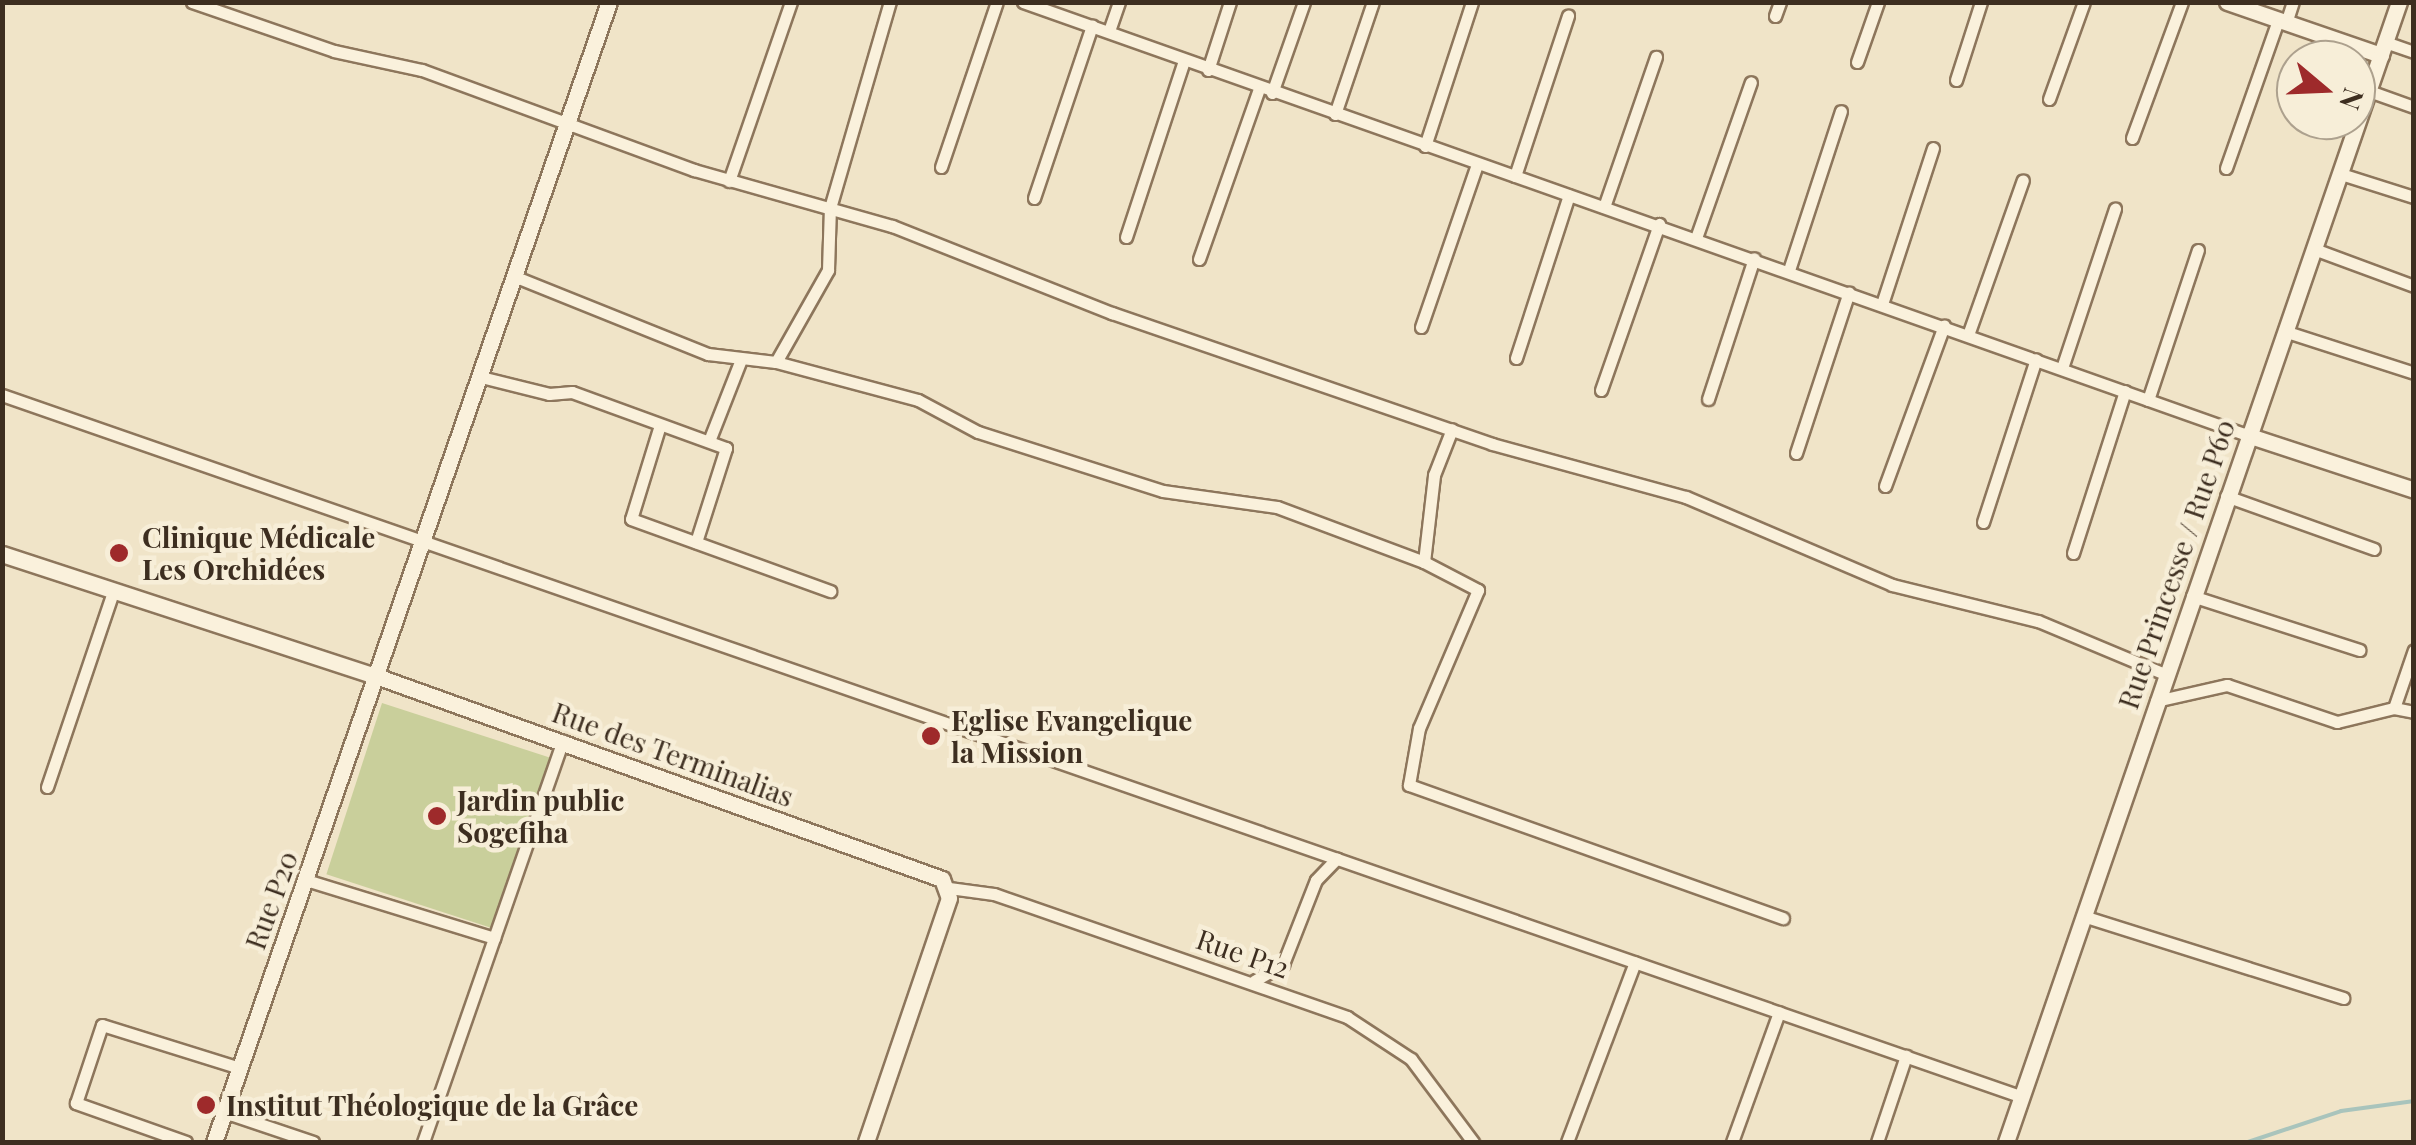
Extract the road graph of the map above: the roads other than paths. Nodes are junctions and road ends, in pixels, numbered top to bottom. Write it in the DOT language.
graph roads {
  1 [pos="192,2"];
  2 [pos="609,2"];
  3 [pos="791,2"];
  4 [pos="890,2"];
  5 [pos="997,2"];
  6 [pos="1023,2"];
  7 [pos="1119,2"];
  8 [pos="1230,2"];
  9 [pos="1304,2"];
  10 [pos="1373,2"];
  11 [pos="1472,2"];
  12 [pos="1780,2"];
  13 [pos="1878,2"];
  14 [pos="1981,2"];
  15 [pos="2084,2"];
  16 [pos="2182,2"];
  17 [pos="2227,2"];
  18 [pos="2293,2"];
  19 [pos="2399,2"];
  20 [pos="1568,16"];
  21 [pos="1775,16"];
  22 [pos="2282,21"];
  23 [pos="1092,26"];
  24 [pos="1109,32"];
  25 [pos="2383,49"];
  26 [pos="2414,52"];
  27 [pos="1656,56"];
  28 [pos="1184,61"];
  29 [pos="1857,62"];
  30 [pos="1208,70"];
  31 [pos="2376,70"];
  32 [pos="1956,80"];
  33 [pos="1750,82"];
  34 [pos="1266,91"];
  35 [pos="2376,93"];
  36 [pos="2049,99"];
  37 [pos="2414,107"];
  38 [pos="1841,111"];
  39 [pos="1335,114"];
  40 [pos="570,123"];
  41 [pos="2132,138"];
  42 [pos="2352,140"];
  43 [pos="1424,146"];
  44 [pos="1933,148"];
  45 [pos="1477,164"];
  46 [pos="941,167"];
  47 [pos="2226,168"];
  48 [pos="2341,174"];
  49 [pos="1515,176"];
  50 [pos="2023,180"];
  51 [pos="730,182"];
  52 [pos="1569,195"];
  53 [pos="2414,197"];
  54 [pos="1034,198"];
  55 [pos="1604,207"];
  56 [pos="830,208"];
  57 [pos="2115,209"];
  58 [pos="1659,224"];
  59 [pos="1126,236"];
  60 [pos="1696,238"];
  61 [pos="2314,249"];
  62 [pos="2198,250"];
  63 [pos="1754,258"];
  64 [pos="1200,259"];
  65 [pos="1789,270"];
  66 [pos="516,277"];
  67 [pos="2414,286"];
  68 [pos="1849,292"];
  69 [pos="1882,304"];
  70 [pos="1944,326"];
  71 [pos="1421,327"];
  72 [pos="2284,331"];
  73 [pos="1968,334"];
  74 [pos="1516,358"];
  75 [pos="2036,359"];
  76 [pos="740,362"];
  77 [pos="776,362"];
  78 [pos="2062,368"];
  79 [pos="2414,373"];
  80 [pos="481,377"];
  81 [pos="1601,390"];
  82 [pos="2125,391"];
  83 [pos="2,394"];
  84 [pos="1708,400"];
  85 [pos="2148,400"];
  86 [pos="660,424"];
  87 [pos="1452,429"];
  88 [pos="2247,435"];
  89 [pos="709,441"];
  90 [pos="1796,453"];
  91 [pos="1885,486"];
  92 [pos="2414,490"];
  93 [pos="2226,496"];
  94 [pos="1983,522"];
  95 [pos="424,539"];
  96 [pos="696,542"];
  97 [pos="2374,549"];
  98 [pos="2073,553"];
  99 [pos="2,554"];
  100 [pos="1424,562"];
  101 [pos="830,591"];
  102 [pos="113,592"];
  103 [pos="2192,596"];
  104 [pos="2359,650"];
  105 [pos="2414,650"];
  106 [pos="2165,674"];
  107 [pos="376,676"];
  108 [pos="2156,701"];
  109 [pos="2394,708"];
  110 [pos="2414,712"];
  111 [pos="563,741"];
  112 [pos="47,787"];
  113 [pos="1337,858"];
  114 [pos="306,880"];
  115 [pos="948,888"];
  116 [pos="2083,916"];
  117 [pos="1783,918"];
  118 [pos="494,938"];
  119 [pos="1635,962"];
  120 [pos="1253,982"];
  121 [pos="2343,998"];
  122 [pos="1780,1012"];
  123 [pos="1906,1056"];
  124 [pos="237,1067"];
  125 [pos="2020,1096"];
  126 [pos="224,1112"];
  127 [pos="186,1142"];
  128 [pos="214,1142"];
  129 [pos="313,1142"];
  130 [pos="423,1142"];
  131 [pos="866,1142"];
  132 [pos="1473,1142"];
  133 [pos="1567,1142"];
  134 [pos="1732,1142"];
  135 [pos="1876,1142"];
  136 [pos="2006,1142"];
  1 -- 40 [label="street"];
  2 -- 40 [label="street, Rue P20"];
  3 -- 51 [label="street"];
  4 -- 56 [label="street"];
  5 -- 46 [label="street"];
  6 -- 23 [label="street"];
  7 -- 24 [label="street"];
  8 -- 30 [label="street"];
  9 -- 34 [label="street"];
  10 -- 39 [label="street"];
  11 -- 43 [label="street"];
  12 -- 21 [label="street"];
  13 -- 29 [label="street"];
  14 -- 32 [label="street"];
  15 -- 36 [label="street"];
  16 -- 41 [label="street"];
  17 -- 22 [label="street"];
  18 -- 22 [label="street"];
  19 -- 25 [label="street, Rue Princesse / Rue P60"];
  20 -- 49 [label="street"];
  22 -- 25 [label="street"];
  22 -- 47 [label="street"];
  23 -- 24 [label="street"];
  23 -- 54 [label="street"];
  24 -- 28 [label="street"];
  25 -- 26 [label="street"];
  25 -- 31 [label="street, Rue Princesse / Rue P60"];
  27 -- 55 [label="street"];
  28 -- 30 [label="street"];
  28 -- 59 [label="street"];
  30 -- 34 [label="street"];
  33 -- 60 [label="street"];
  34 -- 39 [label="street"];
  34 -- 64 [label="street"];
  35 -- 37 [label="street"];
  38 -- 65 [label="street"];
  39 -- 43 [label="street"];
  40 -- 51 [label="street"];
  40 -- 66 [label="street, Rue P20"];
  42 -- 48 [label="street, Rue Princesse / Rue P60"];
  43 -- 45 [label="street"];
  44 -- 69 [label="street"];
  45 -- 49 [label="street"];
  45 -- 71 [label="street"];
  48 -- 53 [label="street"];
  48 -- 61 [label="street, Rue Princesse / Rue P60"];
  49 -- 52 [label="street"];
  50 -- 73 [label="street"];
  51 -- 56 [label="street"];
  52 -- 55 [label="street"];
  52 -- 74 [label="street"];
  55 -- 58 [label="street"];
  56 -- 77 [label="street"];
  56 -- 87 [label="street"];
  57 -- 78 [label="street"];
  58 -- 60 [label="street"];
  58 -- 81 [label="street"];
  60 -- 63 [label="street"];
  61 -- 67 [label="street"];
  61 -- 72 [label="street, Rue Princesse / Rue P60"];
  62 -- 85 [label="street"];
  63 -- 65 [label="street"];
  63 -- 84 [label="street"];
  65 -- 68 [label="street"];
  66 -- 76 [label="street"];
  66 -- 80 [label="street, Rue P20"];
  68 -- 69 [label="street"];
  68 -- 90 [label="street"];
  69 -- 70 [label="street"];
  70 -- 73 [label="street"];
  70 -- 91 [label="street"];
  72 -- 79 [label="street"];
  72 -- 88 [label="street, Rue Princesse / Rue P60"];
  73 -- 75 [label="street"];
  75 -- 78 [label="street"];
  75 -- 94 [label="street"];
  76 -- 77 [label="street"];
  76 -- 89 [label="street"];
  77 -- 100 [label="street"];
  78 -- 82 [label="street"];
  80 -- 86 [label="street"];
  80 -- 95 [label="street, Rue P20"];
  82 -- 85 [label="street"];
  82 -- 98 [label="street"];
  83 -- 95 [label="street"];
  85 -- 88 [label="street"];
  86 -- 89 [label="street"];
  86 -- 96 [label="street"];
  87 -- 100 [label="street"];
  87 -- 106 [label="street"];
  88 -- 92 [label="street"];
  88 -- 93 [label="street, Rue Princesse / Rue P60"];
  89 -- 96 [label="street"];
  93 -- 97 [label="street"];
  93 -- 103 [label="street, Rue Princesse / Rue P60"];
  95 -- 107 [label="street, Rue P20"];
  95 -- 113 [label="street"];
  96 -- 101 [label="street"];
  99 -- 102 [label="street, Rue des Terminalias"];
  100 -- 117 [label="street"];
  102 -- 107 [label="street, Rue des Terminalias"];
  102 -- 112 [label="street"];
  103 -- 104 [label="street"];
  103 -- 106 [label="street, Rue Princesse / Rue P60"];
  105 -- 109 [label="street"];
  106 -- 108 [label="street, Rue Princesse / Rue P60"];
  107 -- 111 [label="street, Rue des Terminalias"];
  107 -- 114 [label="street, Rue P20"];
  108 -- 109 [label="street"];
  108 -- 116 [label="street, Rue Princesse / Rue P60"];
  109 -- 110 [label="street"];
  111 -- 115 [label="street, Rue des Terminalias"];
  111 -- 118 [label="street"];
  113 -- 119 [label="street"];
  113 -- 120 [label="street"];
  114 -- 118 [label="street"];
  114 -- 124 [label="street, Rue P20"];
  115 -- 120 [label="street, Rue P12"];
  115 -- 131 [label="street"];
  116 -- 121 [label="street"];
  116 -- 125 [label="street, Rue Princesse / Rue P60"];
  118 -- 130 [label="street"];
  119 -- 122 [label="street"];
  119 -- 133 [label="street"];
  120 -- 132 [label="street, Rue P12"];
  122 -- 123 [label="street"];
  122 -- 134 [label="street"];
  123 -- 125 [label="street"];
  123 -- 135 [label="street"];
  124 -- 126 [label="street, Rue P20"];
  124 -- 127 [label="street"];
  125 -- 136 [label="street, Rue Princesse / Rue P60"];
  126 -- 128 [label="street, Rue P20"];
  126 -- 129 [label="street"];
}
